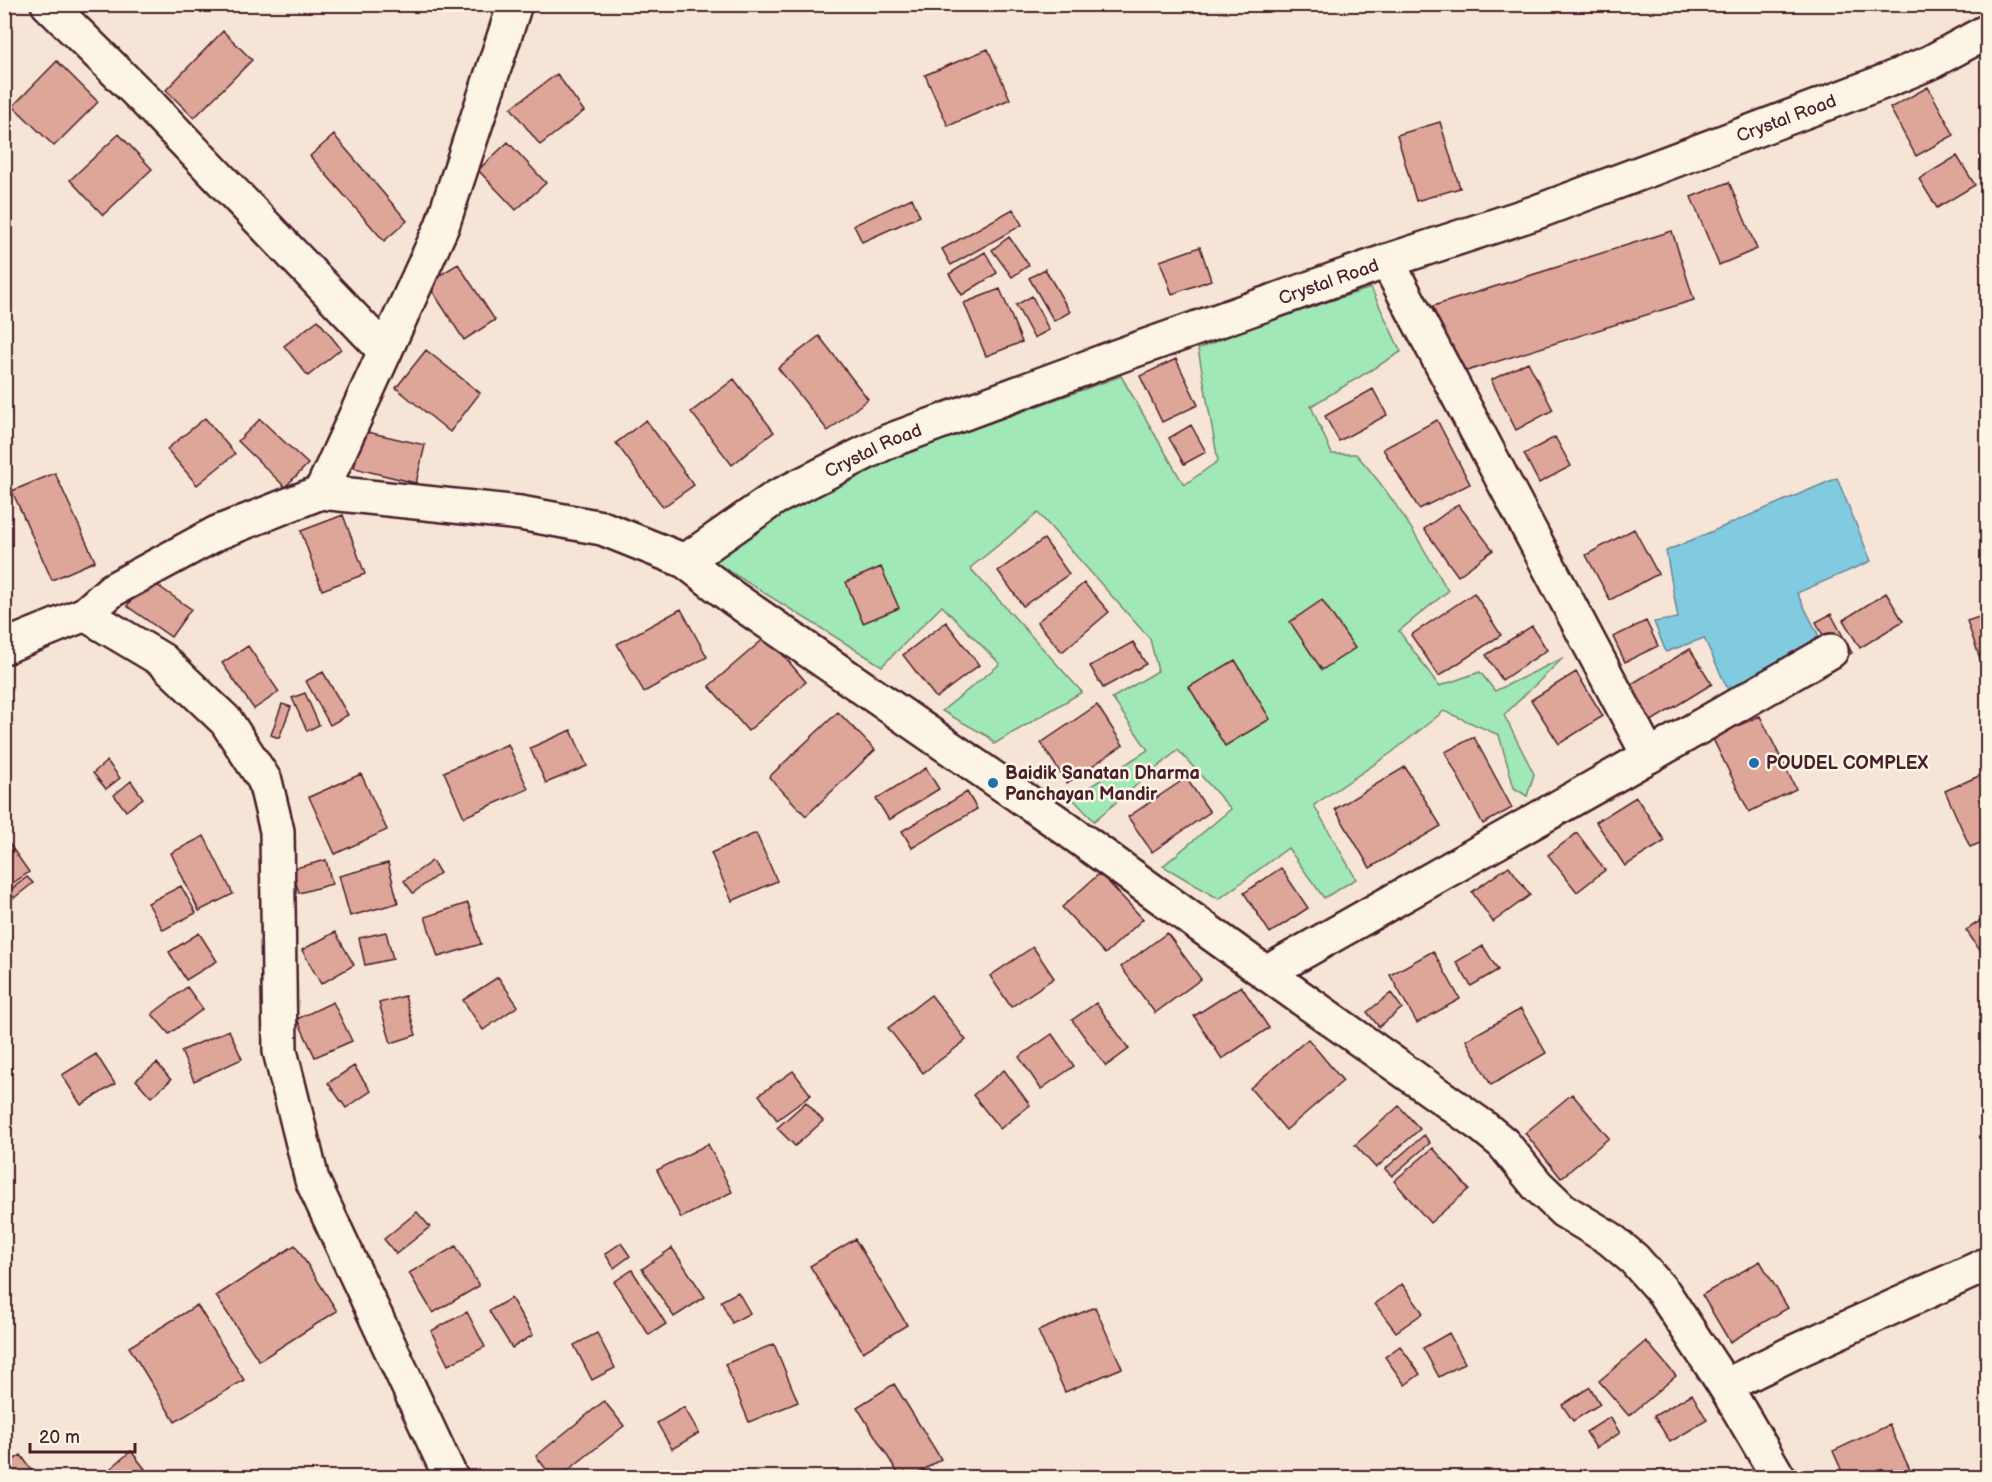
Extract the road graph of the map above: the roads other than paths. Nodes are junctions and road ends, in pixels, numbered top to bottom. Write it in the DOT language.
graph roads {
  1 [pos="48,4"];
  2 [pos="515,4"];
  3 [pos="1988,31"];
  4 [pos="1387,261"];
  5 [pos="385,351"];
  6 [pos="321,492"];
  7 [pos="685,561"];
  8 [pos="85,614"];
  9 [pos="4,647"];
  10 [pos="1831,651"];
  11 [pos="1649,756"];
  12 [pos="1266,973"];
  13 [pos="1988,1264"];
  14 [pos="1725,1386"];
  15 [pos="451,1478"];
  16 [pos="1779,1478"];
  1 -- 5 [label="street"];
  2 -- 5 [label="street"];
  3 -- 4 [label="street, Crystal Road"];
  4 -- 7 [label="street, Crystal Road"];
  4 -- 11 [label="street"];
  5 -- 6 [label="street"];
  6 -- 7 [label="street"];
  6 -- 8 [label="street"];
  7 -- 12 [label="street"];
  8 -- 9 [label="street"];
  8 -- 15 [label="street"];
  10 -- 11 [label="street"];
  11 -- 12 [label="street"];
  12 -- 14 [label="street"];
  13 -- 14 [label="street"];
  14 -- 16 [label="street"];
}
